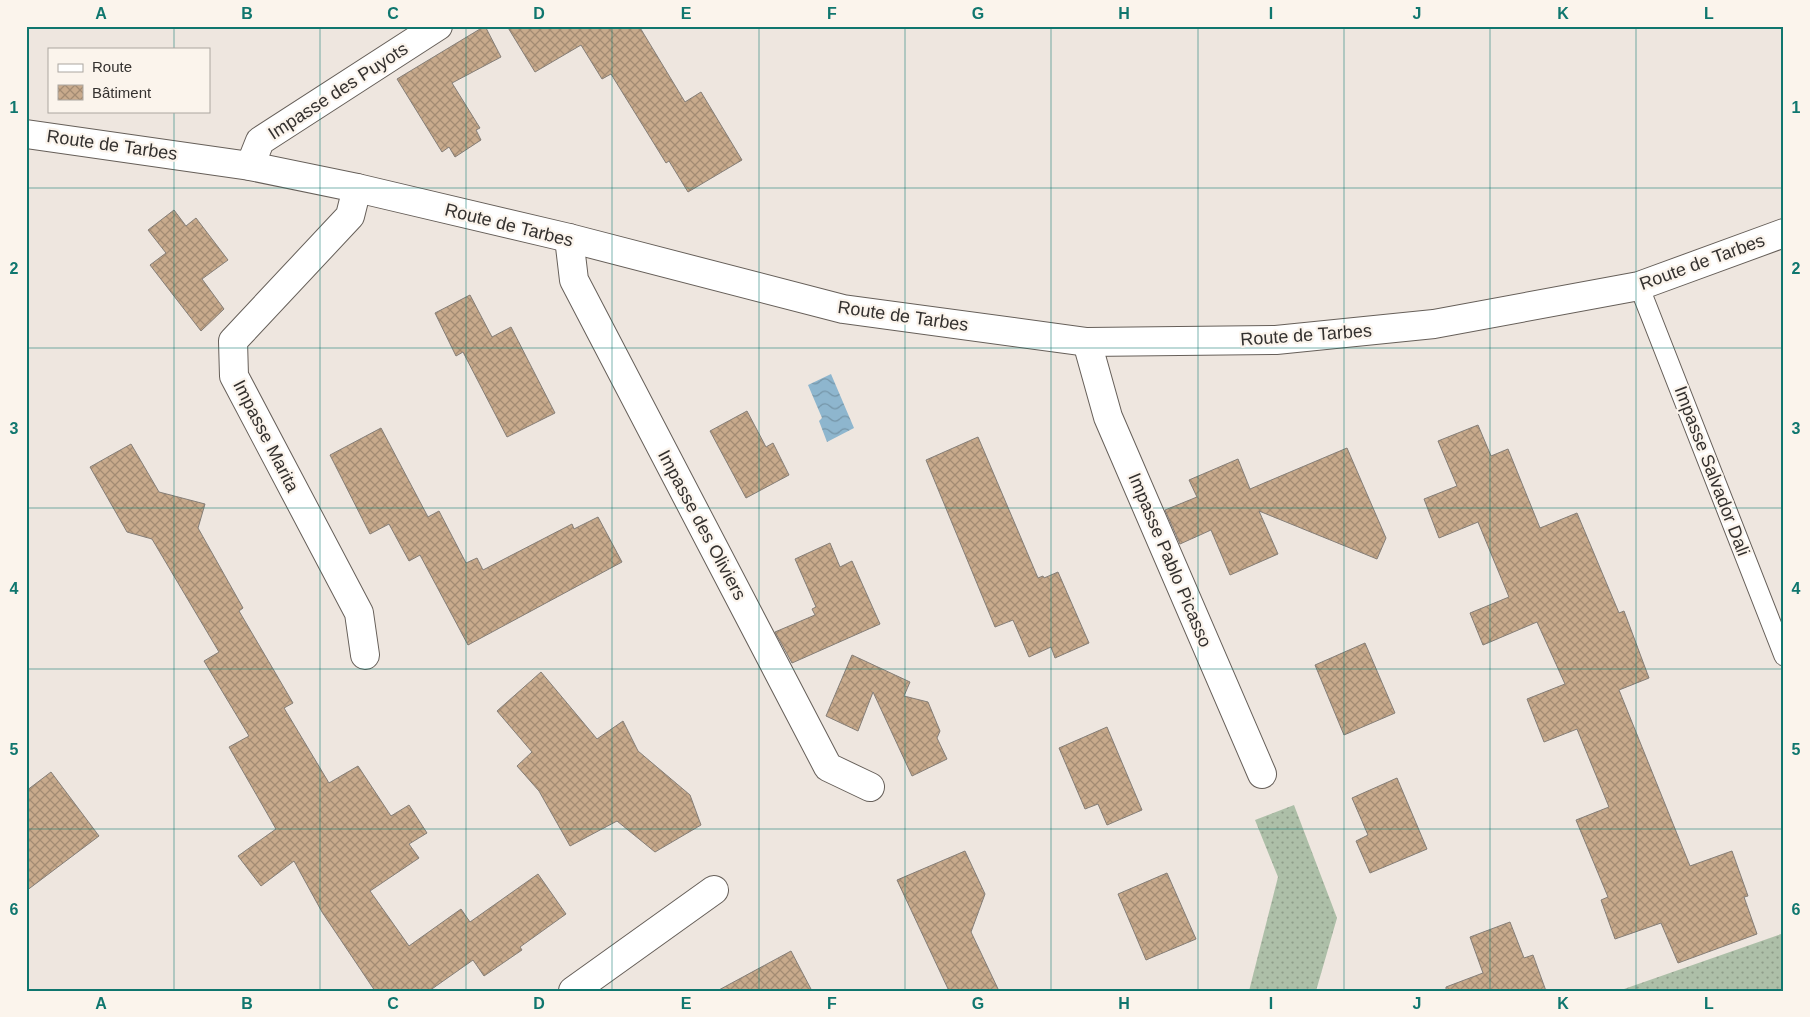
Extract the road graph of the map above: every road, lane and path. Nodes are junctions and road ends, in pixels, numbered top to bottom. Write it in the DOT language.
graph roads {
  1 [pos="438,26"];
  2 [pos="26,134"];
  3 [pos="250,166"];
  4 [pos="356,188"];
  5 [pos="1784,233"];
  6 [pos="568,238"];
  7 [pos="1639,286"];
  8 [pos="1087,342"];
  9 [pos="365,655"];
  10 [pos="1784,656"];
  11 [pos="1262,774"];
  12 [pos="870,787"];
  13 [pos="714,890"];
  14 [pos="573,991"];
  1 -- 3 [label="street, Impasse des Puyots"];
  2 -- 3 [label="street, Route de Tarbes"];
  3 -- 4 [label="street, Route de Tarbes"];
  4 -- 6 [label="street, Route de Tarbes"];
  4 -- 9 [label="street, Impasse Marita"];
  5 -- 7 [label="street, Route de Tarbes"];
  6 -- 8 [label="street, Route de Tarbes"];
  6 -- 12 [label="street, Impasse des Oliviers"];
  7 -- 8 [label="street, Route de Tarbes"];
  7 -- 10 [label="lane, Impasse Salvador Dali"];
  8 -- 11 [label="street, Impasse Pablo Picasso"];
  13 -- 14 [label="street"];
}
